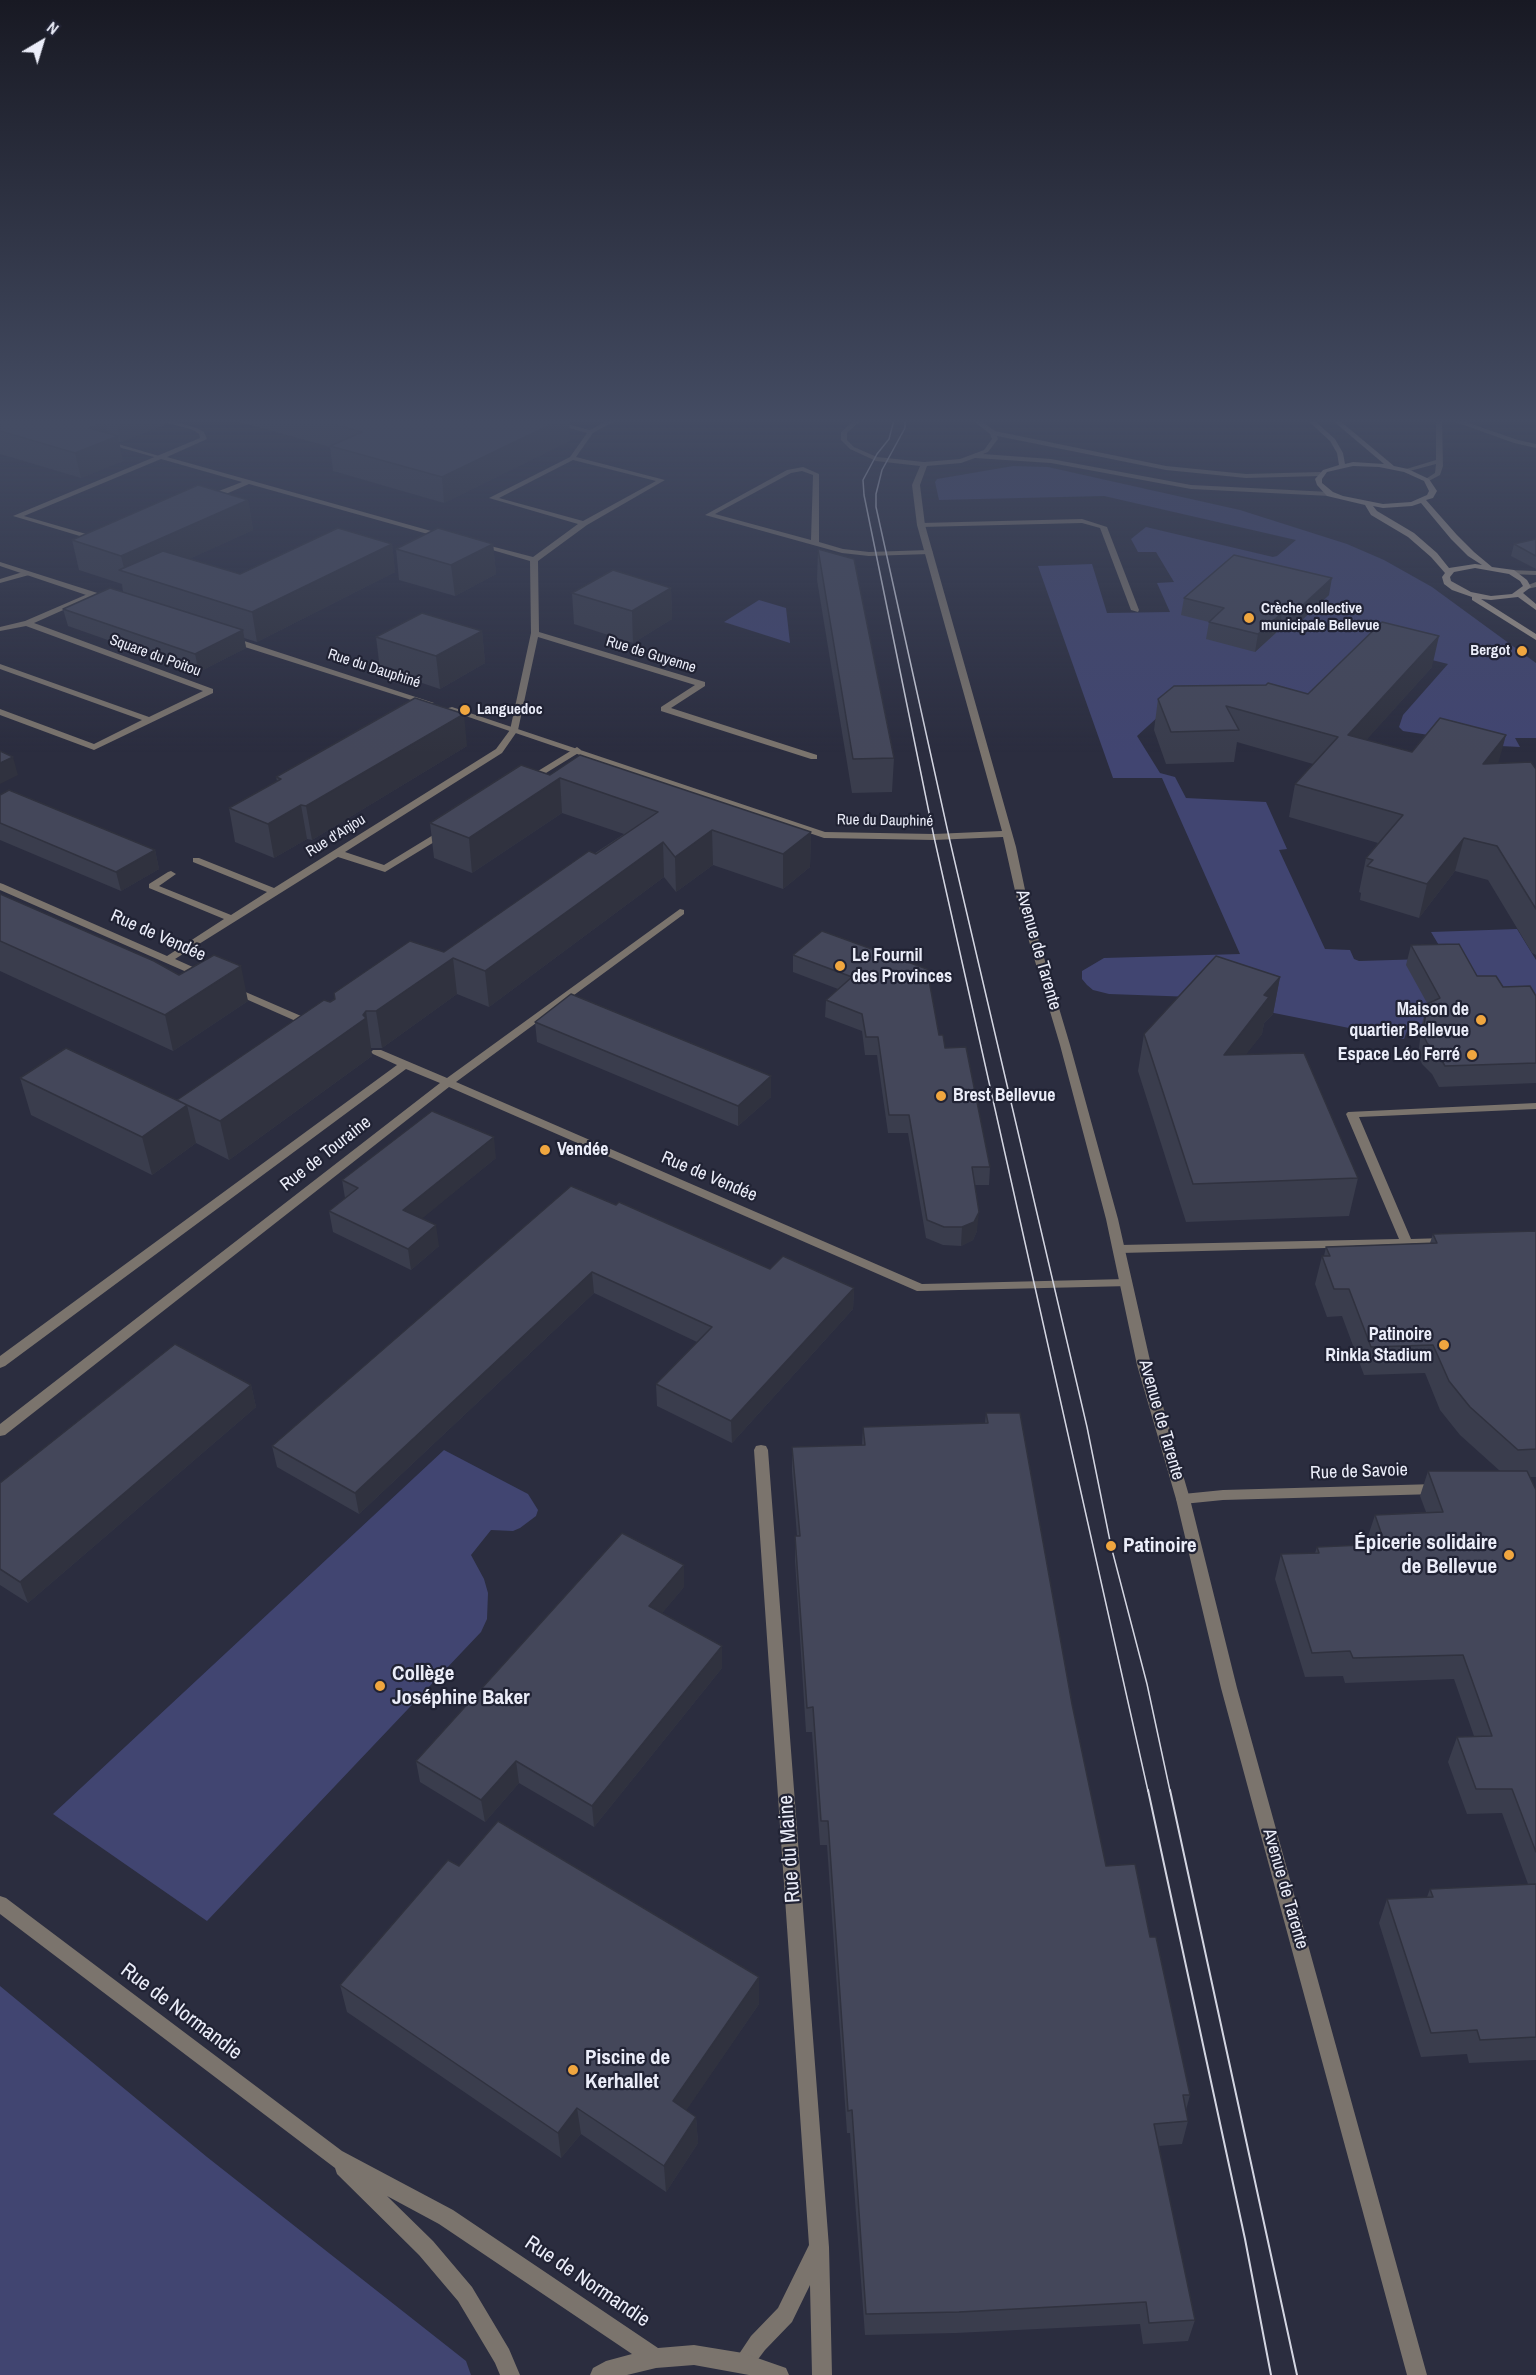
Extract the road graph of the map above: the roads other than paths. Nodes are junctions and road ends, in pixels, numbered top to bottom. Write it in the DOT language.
graph roads {
  1 [pos="66,531"];
  2 [pos="425,531"];
  3 [pos="573,531"];
  4 [pos="769,531"];
  5 [pos="815,531"];
  6 [pos="923,531"];
  7 [pos="1104,531"];
  8 [pos="1403,531"];
  9 [pos="1449,531"];
  10 [pos="458,540"];
  11 [pos="106,543"];
  12 [pos="469,543"];
  13 [pos="815,543"];
  14 [pos="929,552"];
  15 [pos="534,560"];
  16 [pos="0,564"];
  17 [pos="1490,567"];
  18 [pos="1448,572"];
  19 [pos="1511,572"];
  20 [pos="26,573"];
  21 [pos="1536,573"];
  22 [pos="0,581"];
  23 [pos="1536,584"];
  24 [pos="1527,587"];
  25 [pos="1469,594"];
  26 [pos="1520,594"];
  27 [pos="93,595"];
  28 [pos="115,602"];
  29 [pos="1536,608"];
  30 [pos="1135,610"];
  31 [pos="27,623"];
  32 [pos="0,629"];
  33 [pos="536,633"];
  34 [pos="216,634"];
  35 [pos="1536,638"];
  36 [pos="0,666"];
  37 [pos="0,712"];
  38 [pos="149,720"];
  39 [pos="514,730"];
  40 [pos="577,750"];
  41 [pos="814,757"];
  42 [pos="521,785"];
  43 [pos="453,827"];
  44 [pos="1007,834"];
  45 [pos="337,853"];
  46 [pos="196,860"];
  47 [pos="171,874"];
  48 [pos="0,886"];
  49 [pos="275,892"];
  50 [pos="680,912"];
  51 [pos="232,919"];
  52 [pos="167,960"];
  53 [pos="324,1029"];
  54 [pos="377,1052"];
  55 [pos="405,1064"];
  56 [pos="449,1083"];
  57 [pos="1536,1106"];
  58 [pos="1454,1242"];
  59 [pos="1407,1243"];
  60 [pos="1120,1249"];
  61 [pos="1126,1283"];
  62 [pos="0,1363"];
  63 [pos="0,1431"];
  64 [pos="761,1450"];
  65 [pos="1453,1488"];
  66 [pos="1183,1499"];
  67 [pos="0,1904"];
  68 [pos="334,2158"];
  69 [pos="819,2247"];
  70 [pos="656,2358"];
  71 [pos="742,2362"];
  72 [pos="510,2375"];
  73 [pos="600,2375"];
  74 [pos="779,2375"];
  75 [pos="822,2375"];
  76 [pos="1417,2375"];
  1 -- 11 [label="street"];
  2 -- 10 [label="street"];
  3 -- 15 [label="street"];
  4 -- 13 [label="street"];
  5 -- 13 [label="street"];
  6 -- 14 [label="street, Avenue de Tarente"];
  7 -- 30 [label="street"];
  8 -- 18 [label="main road"];
  9 -- 17 [label="main road"];
  12 -- 15 [label="street"];
  13 -- 14 [label="street"];
  14 -- 44 [label="street, Avenue de Tarente"];
  15 -- 33 [label="street"];
  16 -- 20 [label="street"];
  17 -- 18 [label="main road"];
  17 -- 19 [label="main road"];
  18 -- 25 [label="main road"];
  19 -- 21 [label="street"];
  19 -- 24 [label="main road"];
  20 -- 22 [label="street"];
  20 -- 27 [label="street"];
  23 -- 24 [label="street"];
  24 -- 26 [label="main road"];
  25 -- 26 [label="main road"];
  25 -- 35 [label="main road"];
  26 -- 29 [label="main road"];
  27 -- 28 [label="street"];
  27 -- 31 [label="street"];
  31 -- 32 [label="street"];
  31 -- 38 [label="street, Square du Poitou"];
  33 -- 39 [label="street"];
  33 -- 41 [label="street, Rue de Guyenne"];
  34 -- 39 [label="street, Rue du Dauphiné"];
  36 -- 38 [label="street"];
  37 -- 38 [label="street, Square du Poitou"];
  39 -- 40 [label="street, Rue du Dauphiné"];
  39 -- 45 [label="street, Rue d'Anjou"];
  40 -- 42 [label="street"];
  40 -- 44 [label="street, Rue du Dauphiné"];
  43 -- 45 [label="street"];
  44 -- 60 [label="street, Avenue de Tarente"];
  45 -- 49 [label="street, Rue d'Anjou"];
  46 -- 49 [label="street"];
  47 -- 51 [label="street"];
  48 -- 52 [label="street, Rue de Vendée"];
  49 -- 51 [label="street, Rue d'Anjou"];
  50 -- 56 [label="street, Rue de Touraine"];
  51 -- 52 [label="street, Rue d'Anjou"];
  52 -- 53 [label="street, Rue de Vendée"];
  54 -- 55 [label="street, Rue de Vendée"];
  55 -- 56 [label="street, Rue de Vendée"];
  55 -- 62 [label="street, Rue de Touraine"];
  56 -- 61 [label="street, Rue de Vendée"];
  56 -- 63 [label="street, Rue de Touraine"];
  57 -- 59 [label="street"];
  58 -- 59 [label="street"];
  59 -- 60 [label="street"];
  60 -- 61 [label="street, Avenue de Tarente"];
  61 -- 66 [label="street, Avenue de Tarente"];
  64 -- 69 [label="street, Rue du Maine"];
  65 -- 66 [label="street, Rue de Savoie"];
  66 -- 76 [label="street, Avenue de Tarente"];
  67 -- 68 [label="street, Rue de Normandie"];
  68 -- 70 [label="street, Rue de Normandie"];
  68 -- 72 [label="street, Rue de Normandie"];
  69 -- 71 [label="street"];
  69 -- 75 [label="street, Rue du Maine"];
  70 -- 71 [label="street"];
  70 -- 73 [label="street"];
  71 -- 74 [label="street"];
}
